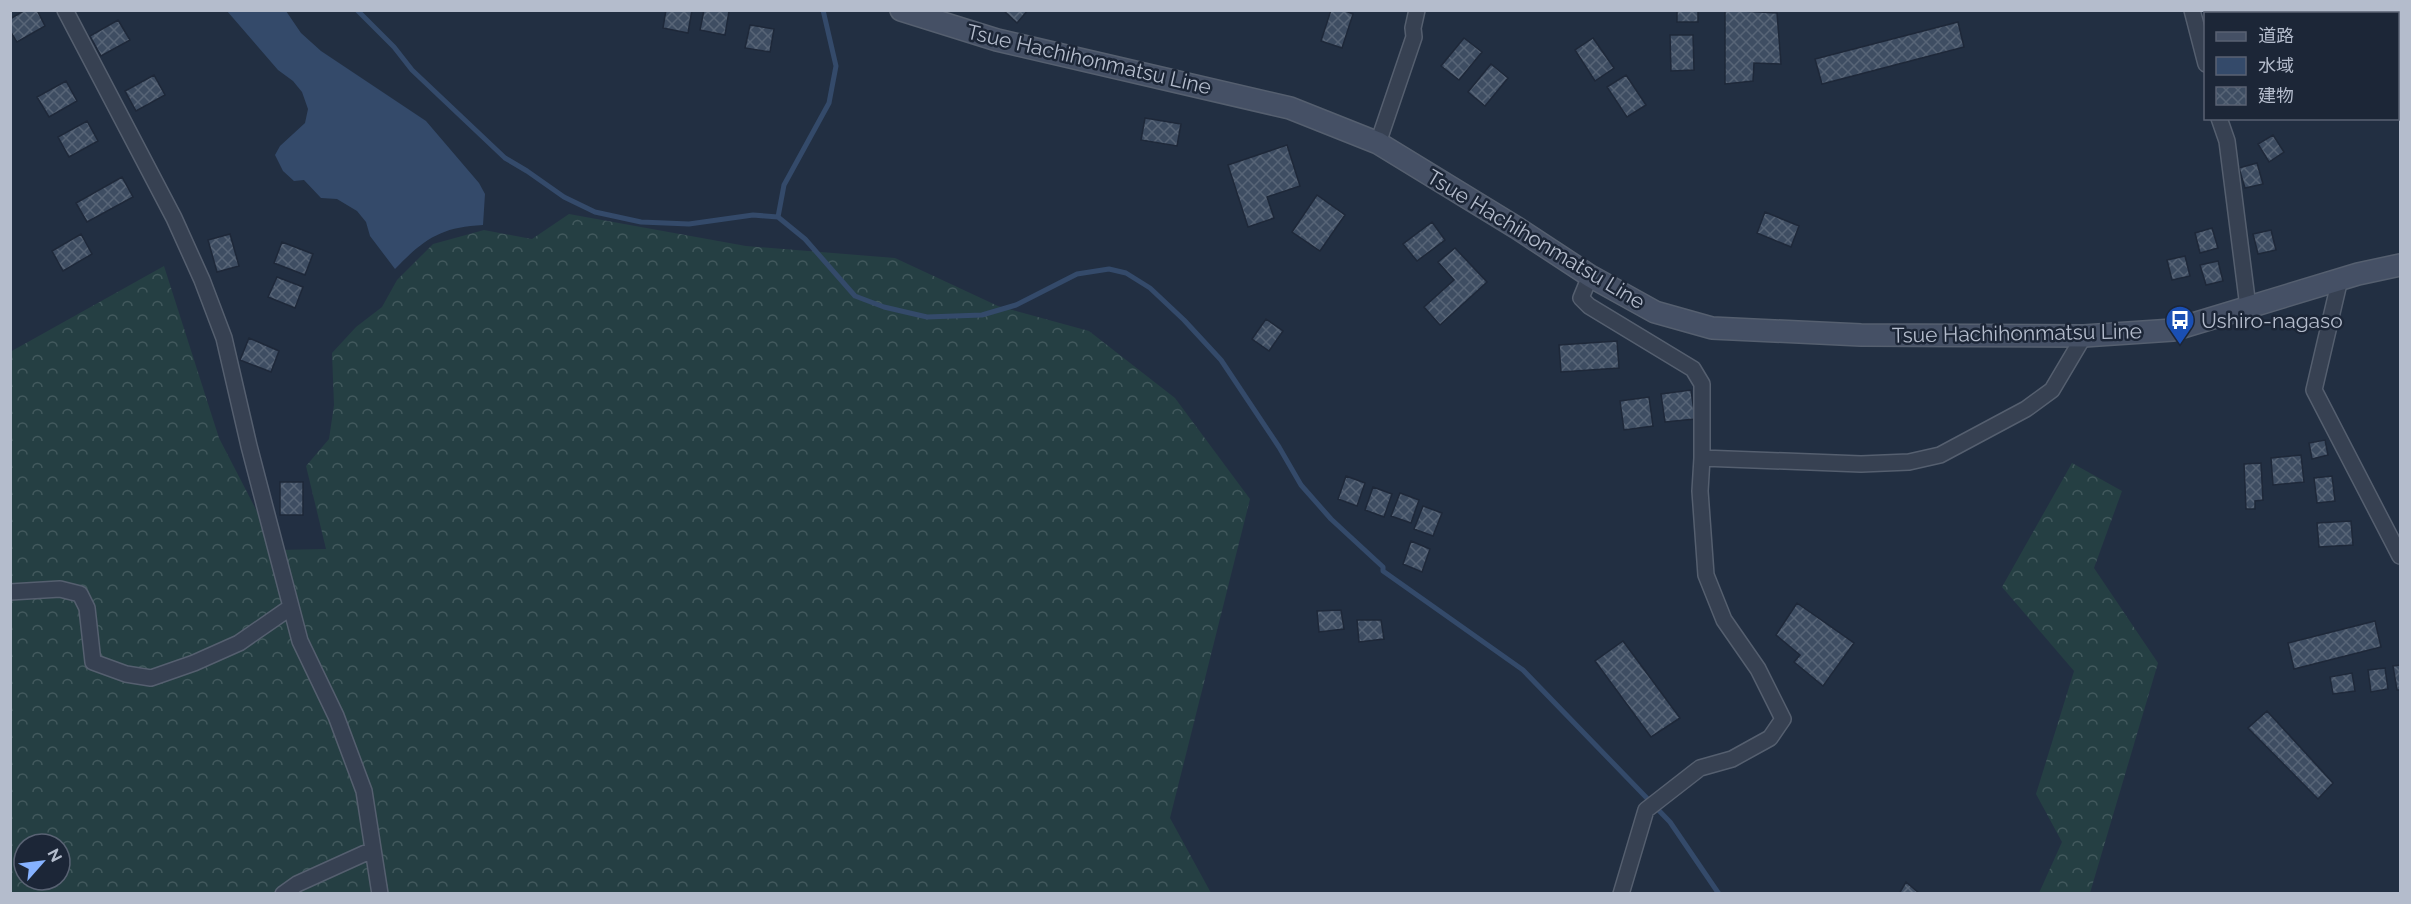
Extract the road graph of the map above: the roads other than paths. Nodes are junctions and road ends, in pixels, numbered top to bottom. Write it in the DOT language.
graph roads {
  1 [pos="65,10"];
  2 [pos="901,10"];
  3 [pos="1417,10"];
  4 [pos="2192,10"];
  5 [pos="2204,60"];
  6 [pos="2220,120"];
  7 [pos="1378,143"];
  8 [pos="2400,265"];
  9 [pos="1590,276"];
  10 [pos="2340,279"];
  11 [pos="2248,307"];
  12 [pos="2084,336"];
  13 [pos="1702,458"];
  14 [pos="2400,556"];
  15 [pos="10,592"];
  16 [pos="291,607"];
  17 [pos="372,850"];
  18 [pos="283,894"];
  19 [pos="380,894"];
  20 [pos="1621,894"];
  1 -- 16 [label="street"];
  2 -- 7 [label="main road, Tsue Hachihonmatsu Line"];
  3 -- 7 [label="street"];
  4 -- 5 [label="street"];
  6 -- 11 [label="street"];
  7 -- 9 [label="main road, Tsue Hachihonmatsu Line"];
  8 -- 10 [label="main road, Tsue Hachihonmatsu Line"];
  9 -- 12 [label="main road, Tsue Hachihonmatsu Line"];
  9 -- 13 [label="street"];
  10 -- 11 [label="main road, Tsue Hachihonmatsu Line"];
  10 -- 14 [label="street"];
  11 -- 12 [label="main road, Tsue Hachihonmatsu Line"];
  12 -- 13 [label="street"];
  13 -- 20 [label="street"];
  15 -- 16 [label="street"];
  16 -- 17 [label="street"];
  17 -- 18 [label="street"];
  17 -- 19 [label="street"];
}
